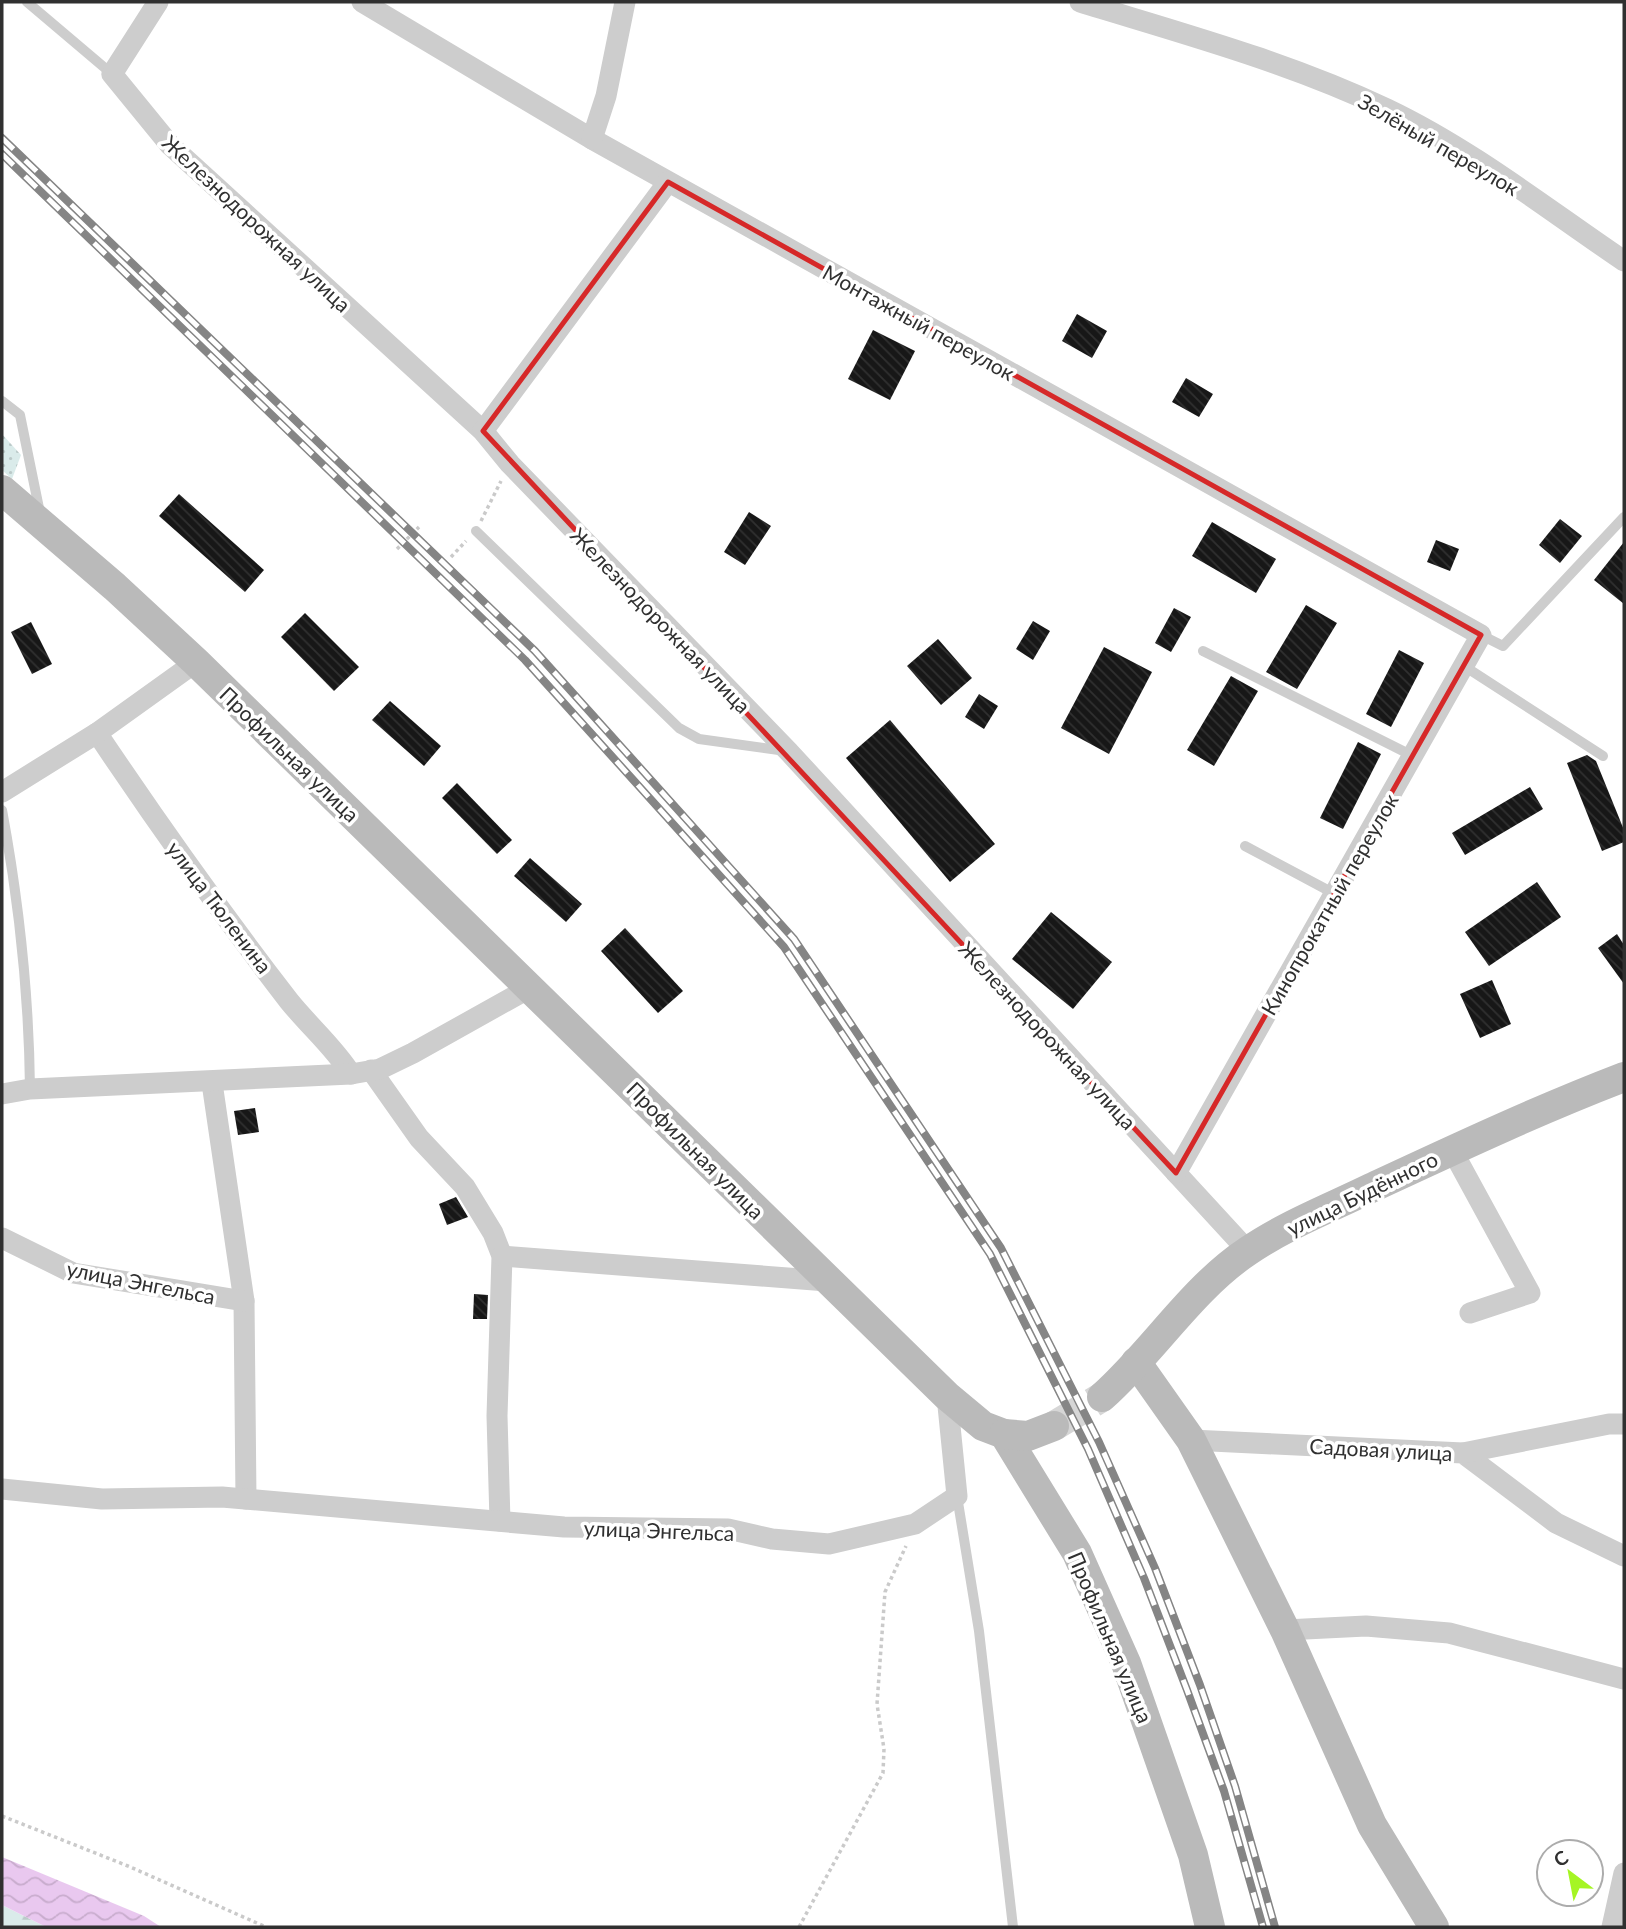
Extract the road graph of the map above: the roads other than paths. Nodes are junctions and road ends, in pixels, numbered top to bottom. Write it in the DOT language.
graph roads {
  1 [pos="27,2"];
  2 [pos="158,2"];
  3 [pos="362,2"];
  4 [pos="625,2"];
  5 [pos="1080,2"];
  6 [pos="112,74"];
  7 [pos="592,139"];
  8 [pos="668,182"];
  9 [pos="1624,261"];
  10 [pos="2,401"];
  11 [pos="483,430"];
  12 [pos="2,489"];
  13 [pos="1624,517"];
  14 [pos="41,522"];
  15 [pos="477,531"];
  16 [pos="1481,635"];
  17 [pos="1203,651"];
  18 [pos="196,663"];
  19 [pos="1464,666"];
  20 [pos="97,733"];
  21 [pos="789,752"];
  22 [pos="1413,756"];
  23 [pos="1604,756"];
  24 [pos="2,792"];
  25 [pos="2,810"];
  26 [pos="1245,846"];
  27 [pos="15,882"];
  28 [pos="2,886"];
  29 [pos="1335,894"];
  30 [pos="531,987"];
  31 [pos="361,1072"];
  32 [pos="1624,1077"];
  33 [pos="212,1083"];
  34 [pos="30,1089"];
  35 [pos="2,1094"];
  36 [pos="1452,1150"];
  37 [pos="1176,1172"];
  38 [pos="2,1238"];
  39 [pos="1248,1251"];
  40 [pos="502,1256"];
  41 [pos="827,1281"];
  42 [pos="244,1301"];
  43 [pos="1470,1312"];
  44 [pos="1136,1362"];
  45 [pos="947,1396"];
  46 [pos="1102,1396"];
  47 [pos="1624,1424"];
  48 [pos="1054,1426"];
  49 [pos="1004,1434"];
  50 [pos="1191,1440"];
  51 [pos="1463,1453"];
  52 [pos="2,1489"];
  53 [pos="957,1496"];
  54 [pos="246,1499"];
  55 [pos="500,1521"];
  56 [pos="1624,1556"];
  57 [pos="1285,1630"];
  58 [pos="1624,1679"];
  59 [pos="1624,1873"];
  60 [pos="1013,1927"];
  61 [pos="1210,1927"];
  62 [pos="1434,1927"];
  63 [pos="1612,1927"];
  1 -- 6 [label="lane"];
  2 -- 6 [label="street"];
  3 -- 7 [label="street, Монтажный переулок"];
  4 -- 7 [label="street"];
  5 -- 9 [label="street, Зелёный переулок"];
  6 -- 11 [label="street, Железнодорожная улица"];
  7 -- 8 [label="street, Монтажный переулок"];
  8 -- 11 [label="street"];
  8 -- 16 [label="street, Монтажный переулок"];
  10 -- 14 [label="lane"];
  11 -- 21 [label="street, Железнодорожная улица"];
  12 -- 14 [label="main road, Профильная улица"];
  13 -- 16 [label="lane"];
  14 -- 18 [label="main road, Профильная улица"];
  15 -- 21 [label="lane"];
  16 -- 19 [label="street, Кинопрокатный переулок"];
  17 -- 22 [label="lane"];
  18 -- 20 [label="street"];
  18 -- 30 [label="main road, Профильная улица"];
  19 -- 22 [label="street, Кинопрокатный переулок"];
  19 -- 23 [label="lane"];
  20 -- 24 [label="street"];
  20 -- 31 [label="street, улица Тюленина"];
  21 -- 37 [label="street, Железнодорожная улица"];
  22 -- 29 [label="street, Кинопрокатный переулок"];
  25 -- 27 [label="lane"];
  26 -- 29 [label="lane"];
  27 -- 28 [label="lane"];
  27 -- 34 [label="lane"];
  29 -- 37 [label="street, Кинопрокатный переулок"];
  30 -- 31 [label="street"];
  30 -- 41 [label="main road, Профильная улица"];
  31 -- 33 [label="street"];
  31 -- 40 [label="street"];
  32 -- 36 [label="main road, улица Будённого"];
  33 -- 34 [label="street"];
  33 -- 42 [label="street, улица Энгельса"];
  34 -- 35 [label="street"];
  36 -- 39 [label="main road, улица Будённого"];
  36 -- 43 [label="street"];
  37 -- 39 [label="street, Железнодорожная улица"];
  38 -- 42 [label="street, улица Энгельса"];
  39 -- 44 [label="main road, улица Будённого"];
  40 -- 41 [label="street"];
  40 -- 55 [label="street"];
  41 -- 45 [label="main road, Профильная улица"];
  42 -- 54 [label="street, улица Энгельса"];
  44 -- 46 [label="main road, улица Будённого"];
  44 -- 50 [label="main road"];
  45 -- 49 [label="main road, Профильная улица"];
  45 -- 53 [label="street"];
  47 -- 51 [label="street"];
  48 -- 49 [label="main road"];
  49 -- 61 [label="main road, Профильная улица"];
  50 -- 51 [label="street, Садовая улица"];
  50 -- 57 [label="main road"];
  51 -- 56 [label="street, Садовая улица"];
  52 -- 54 [label="street, улица Энгельса"];
  53 -- 55 [label="street, улица Энгельса"];
  53 -- 60 [label="lane"];
  54 -- 55 [label="street, улица Энгельса"];
  57 -- 58 [label="street"];
  57 -- 62 [label="main road"];
  59 -- 63 [label="street"];
}
